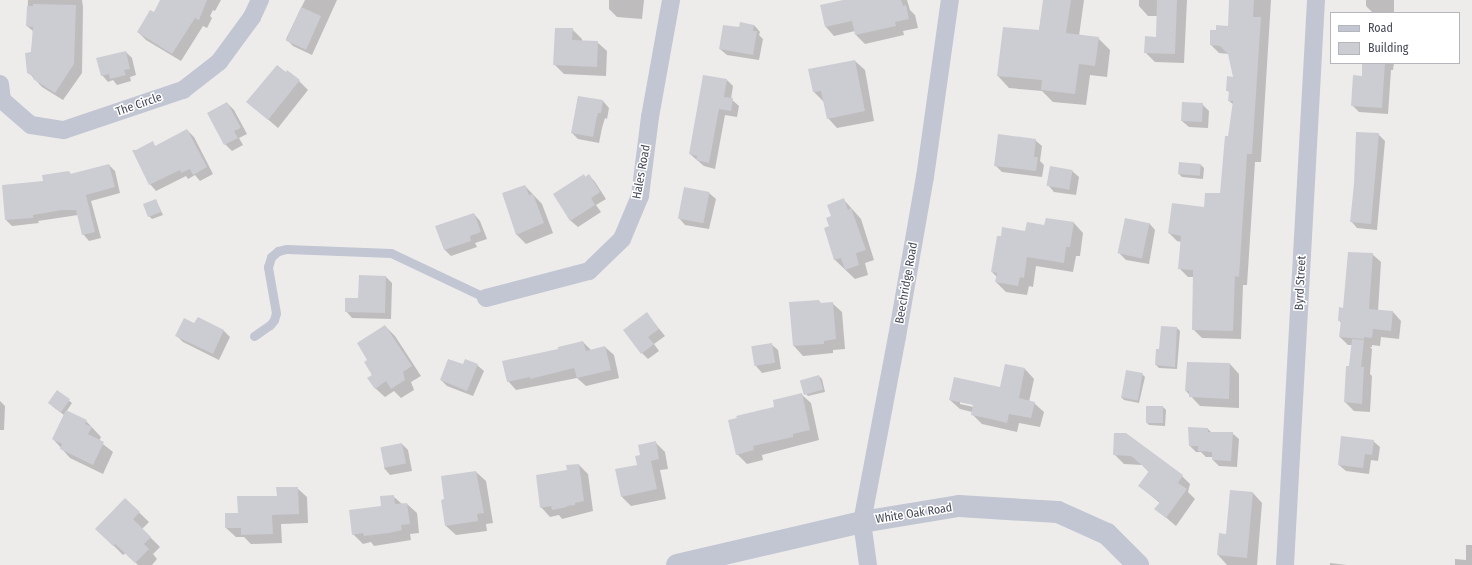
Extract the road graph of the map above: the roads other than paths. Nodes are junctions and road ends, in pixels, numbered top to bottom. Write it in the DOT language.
graph roads {
  1 [pos="260,0"];
  2 [pos="671,0"];
  3 [pos="950,0"];
  4 [pos="1316,0"];
  5 [pos="0,84"];
  6 [pos="486,298"];
  7 [pos="254,336"];
  8 [pos="862,522"];
  9 [pos="677,565"];
  10 [pos="868,565"];
  11 [pos="1138,565"];
  12 [pos="1285,565"];
  1 -- 5 [label="street, The Circle"];
  2 -- 6 [label="street, Hales Road"];
  3 -- 8 [label="street, Beechridge Road"];
  4 -- 12 [label="street, Byrd Street"];
  6 -- 7 [label="lane"];
  8 -- 9 [label="street, White Oak Road"];
  8 -- 10 [label="street, Beechridge Road"];
  8 -- 11 [label="street, White Oak Road"];
}
